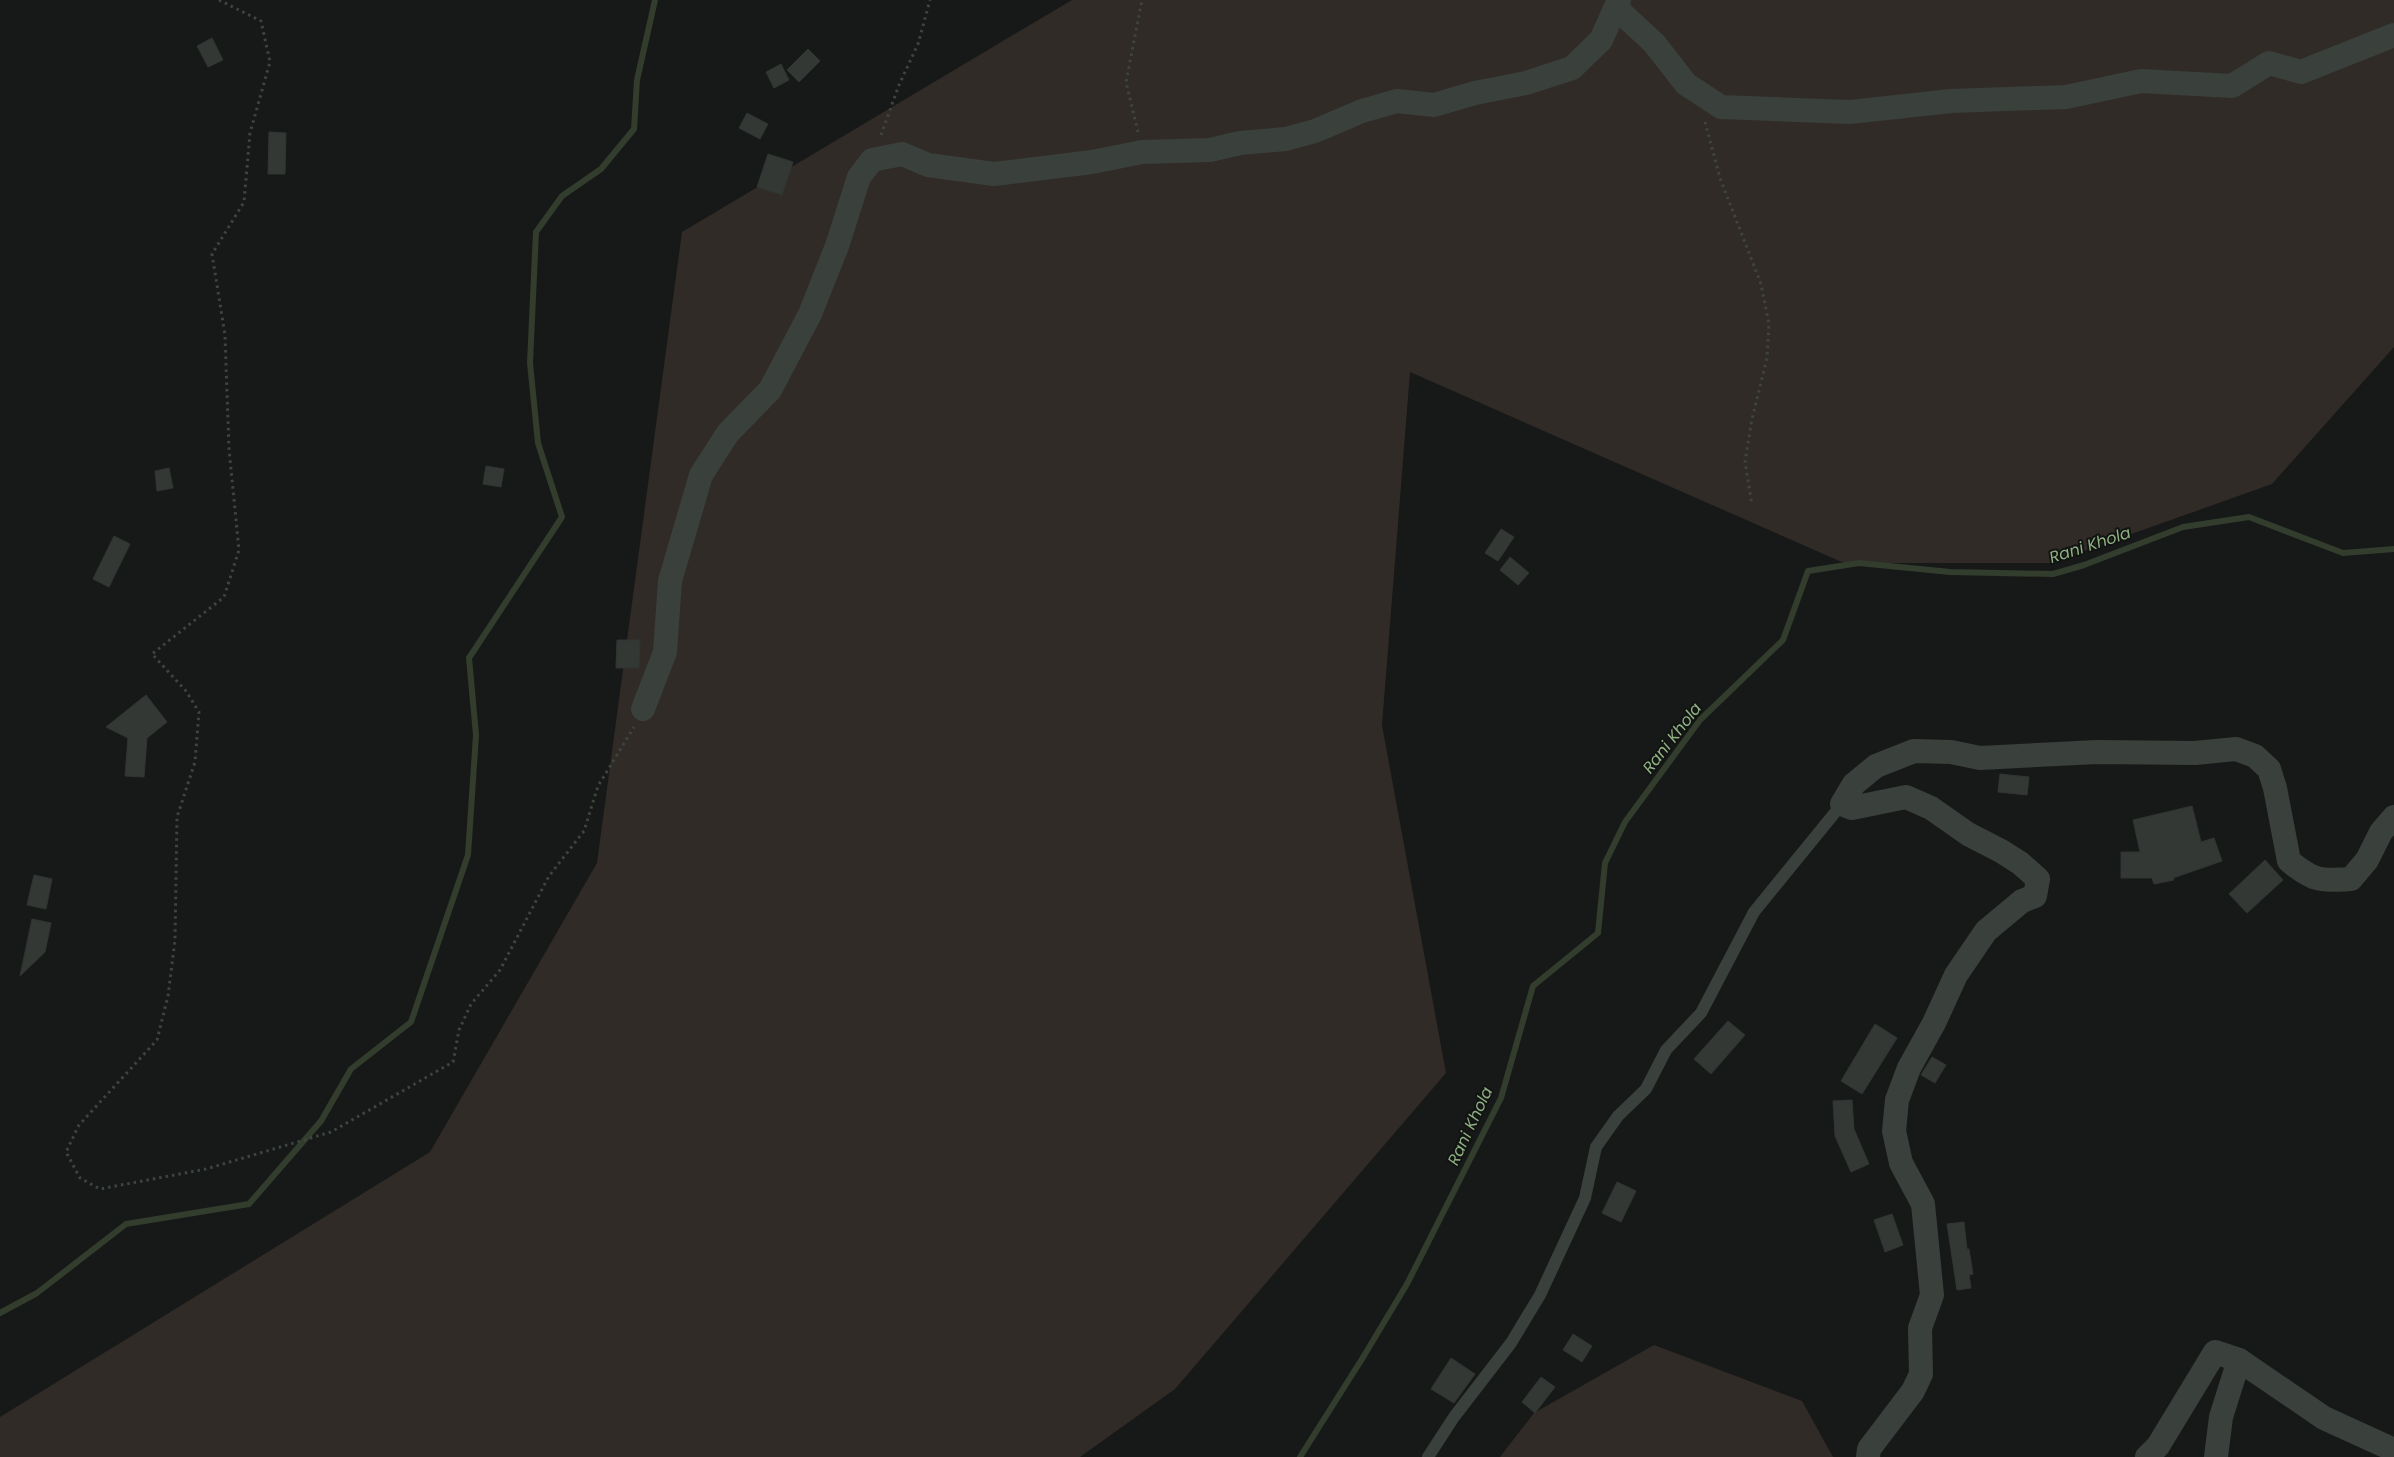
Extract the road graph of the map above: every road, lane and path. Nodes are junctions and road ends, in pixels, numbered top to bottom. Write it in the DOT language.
graph roads {
  1 [pos="219,0"];
  2 [pos="930,0"];
  3 [pos="1142,0"];
  4 [pos="1618,4"];
  5 [pos="2394,35"];
  6 [pos="1721,107"];
  7 [pos="1142,152"];
  8 [pos="872,160"];
  9 [pos="1752,505"];
  10 [pos="643,709"];
  11 [pos="1842,804"];
  12 [pos="2394,817"];
  13 [pos="2239,1360"];
  14 [pos="2394,1450"];
  15 [pos="1428,1457"];
  16 [pos="1868,1457"];
  17 [pos="2147,1457"];
  18 [pos="2216,1457"];
  1 -- 10 [label="path"];
  2 -- 8 [label="path"];
  3 -- 7 [label="path"];
  4 -- 6 [label="street"];
  4 -- 7 [label="street"];
  5 -- 6 [label="street"];
  6 -- 9 [label="path"];
  7 -- 8 [label="street"];
  8 -- 10 [label="street"];
  11 -- 12 [label="street"];
  11 -- 15 [label="lane"];
  11 -- 16 [label="street"];
  13 -- 14 [label="street"];
  13 -- 17 [label="street"];
  13 -- 18 [label="street"];
}
